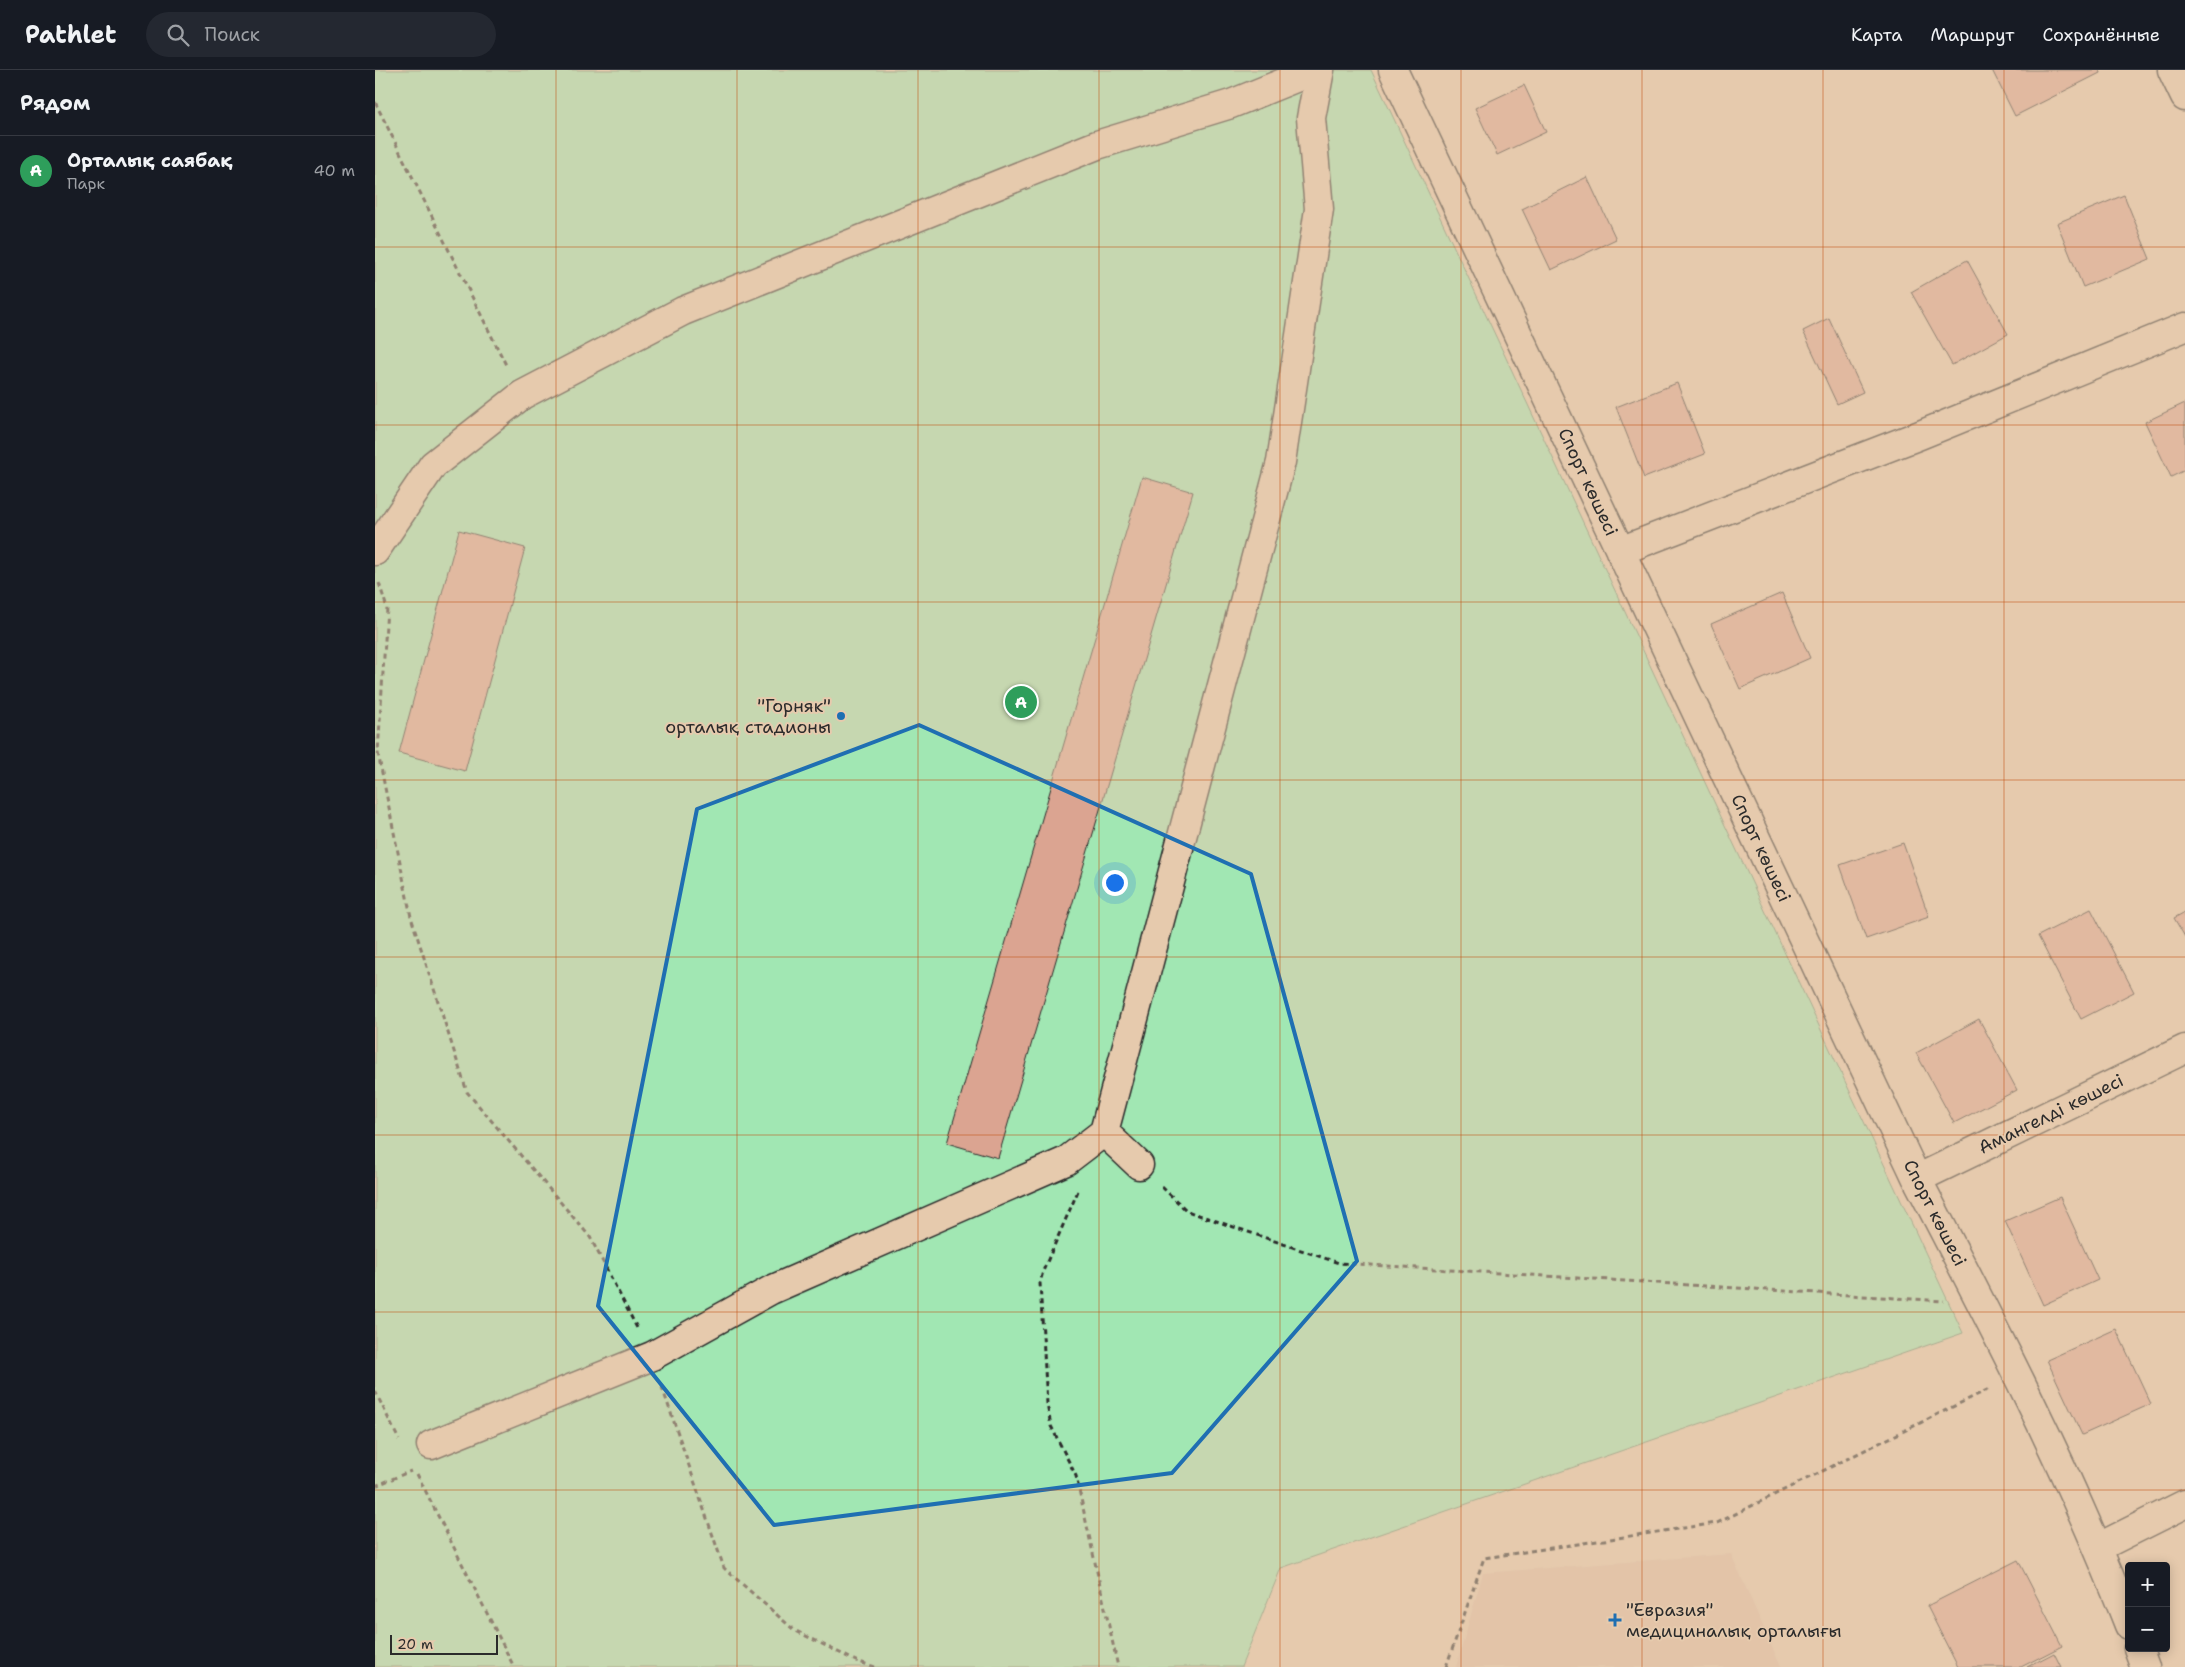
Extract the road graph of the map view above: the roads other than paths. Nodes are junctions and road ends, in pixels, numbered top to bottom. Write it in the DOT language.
graph roads {
  1 [pos="1315,70"];
  2 [pos="1320,70"];
  3 [pos="2172,70"];
  4 [pos="1401,73"];
  5 [pos="2185,97"];
  6 [pos="2185,327"];
  7 [pos="375,551"];
  8 [pos="1620,551"];
  9 [pos="2185,1049"];
  10 [pos="1104,1132"];
  11 [pos="1139,1165"];
  12 [pos="1917,1179"];
  13 [pos="431,1445"];
  14 [pos="2185,1504"];
  15 [pos="2099,1547"];
  16 [pos="2125,1615"];
  17 [pos="2139,1652"];
  18 [pos="2145,1667"];
  1 -- 7 [label="street"];
  2 -- 10 [label="street"];
  3 -- 5 [label="street"];
  4 -- 8 [label="street, Спорт көшесі"];
  6 -- 8 [label="street"];
  8 -- 12 [label="street, Спорт көшесі"];
  9 -- 12 [label="street, Амангелді көшесі"];
  10 -- 11 [label="street"];
  10 -- 13 [label="street"];
  12 -- 15 [label="street, Спорт көшесі"];
  14 -- 15 [label="street"];
  15 -- 16 [label="street, Спорт көшесі"];
  17 -- 18 [label="street"];
}
